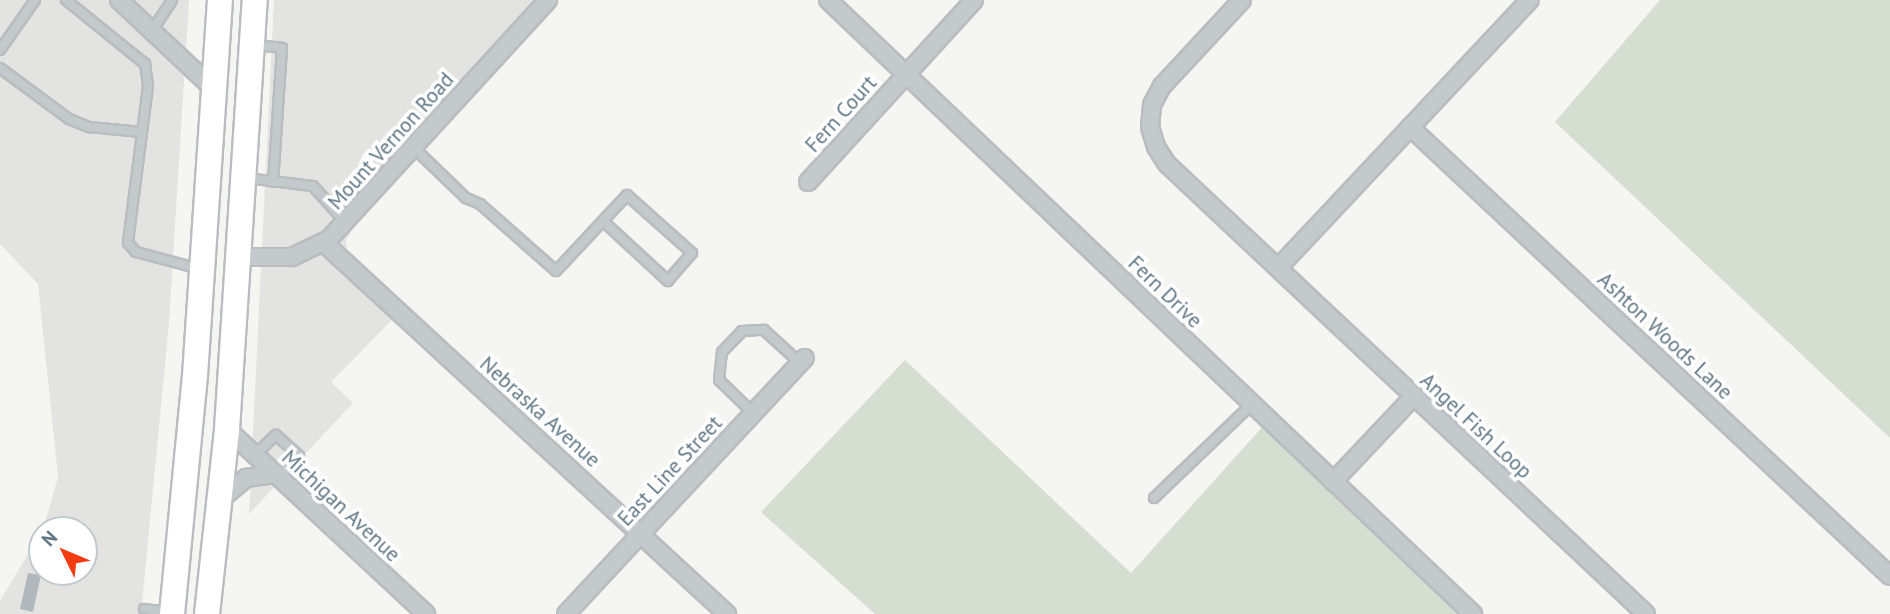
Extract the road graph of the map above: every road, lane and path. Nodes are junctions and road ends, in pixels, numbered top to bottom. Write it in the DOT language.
graph roads {
  1 [pos="35,0"];
  2 [pos="66,0"];
  3 [pos="83,0"];
  4 [pos="119,0"];
  5 [pos="220,0"];
  6 [pos="232,0"];
  7 [pos="255,0"];
  8 [pos="548,0"];
  9 [pos="828,0"];
  10 [pos="974,0"];
  11 [pos="1242,0"];
  12 [pos="1530,0"];
  13 [pos="168,2"];
  14 [pos="76,8"];
  15 [pos="152,30"];
  16 [pos="252,44"];
  17 [pos="0,50"];
  18 [pos="0,68"];
  19 [pos="905,74"];
  20 [pos="215,90"];
  21 [pos="1410,127"];
  22 [pos="142,132"];
  23 [pos="414,147"];
  24 [pos="244,178"];
  25 [pos="273,182"];
  26 [pos="808,182"];
  27 [pos="603,221"];
  28 [pos="346,223"];
  29 [pos="324,243"];
  30 [pos="239,253"];
  31 [pos="1278,268"];
  32 [pos="203,269"];
  33 [pos="803,360"];
  34 [pos="195,376"];
  35 [pos="1414,396"];
  36 [pos="1251,405"];
  37 [pos="753,413"];
  38 [pos="227,429"];
  39 [pos="255,455"];
  40 [pos="278,476"];
  41 [pos="1333,482"];
  42 [pos="1154,498"];
  43 [pos="221,499"];
  44 [pos="640,534"];
  45 [pos="1890,576"];
  46 [pos="144,608"];
  47 [pos="172,613"];
  48 [pos="207,614"];
  49 [pos="426,614"];
  50 [pos="566,614"];
  51 [pos="727,614"];
  52 [pos="1473,614"];
  53 [pos="1646,614"];
  1 -- 17 [label="lane"];
  2 -- 14 [label="lane"];
  3 -- 14 [label="lane"];
  4 -- 15 [label="street"];
  5 -- 20 [label="main road"];
  6 -- 16 [label="main road"];
  7 -- 16 [label="main road"];
  8 -- 23 [label="street, Mount Vernon Road"];
  9 -- 19 [label="street, Fern Drive"];
  10 -- 19 [label="street, Fern Court"];
  11 -- 31 [label="street, Angel Fish Loop"];
  12 -- 21 [label="street"];
  13 -- 15 [label="lane"];
  14 -- 22 [label="lane"];
  15 -- 20 [label="street"];
  16 -- 24 [label="main road"];
  16 -- 25 [label="lane"];
  18 -- 22 [label="lane"];
  19 -- 26 [label="street, Fern Court"];
  19 -- 36 [label="street, Fern Drive"];
  20 -- 30 [label="main road"];
  20 -- 32 [label="main road"];
  21 -- 31 [label="street"];
  21 -- 45 [label="street, Ashton Woods Lane"];
  22 -- 32 [label="lane"];
  23 -- 27 [label="lane"];
  23 -- 28 [label="street, Mount Vernon Road"];
  24 -- 25 [label="lane"];
  24 -- 30 [label="main road"];
  25 -- 28 [label="lane"];
  27 -- 27 [label="lane"];
  28 -- 29 [label="street, Mount Vernon Road"];
  29 -- 30 [label="street, Mount Vernon Road"];
  29 -- 44 [label="street, Nebraska Avenue"];
  30 -- 38 [label="main road"];
  31 -- 35 [label="street, Angel Fish Loop"];
  32 -- 34 [label="main road"];
  33 -- 37 [label="street, East Line Street"];
  33 -- 37 [label="lane"];
  34 -- 38 [label="main road"];
  34 -- 47 [label="main road"];
  35 -- 41 [label="street"];
  35 -- 53 [label="street, Angel Fish Loop"];
  36 -- 41 [label="street, Fern Drive"];
  36 -- 42 [label="lane"];
  37 -- 44 [label="street, East Line Street"];
  38 -- 39 [label="street, Michigan Avenue"];
  38 -- 43 [label="main road"];
  39 -- 40 [label="street, Michigan Avenue"];
  39 -- 40 [label="lane"];
  40 -- 43 [label="street"];
  40 -- 49 [label="street, Michigan Avenue"];
  41 -- 52 [label="street, Fern Drive"];
  43 -- 48 [label="main road"];
  44 -- 50 [label="street, East Line Street"];
  44 -- 51 [label="street, Nebraska Avenue"];
  46 -- 47 [label="lane"];
}
